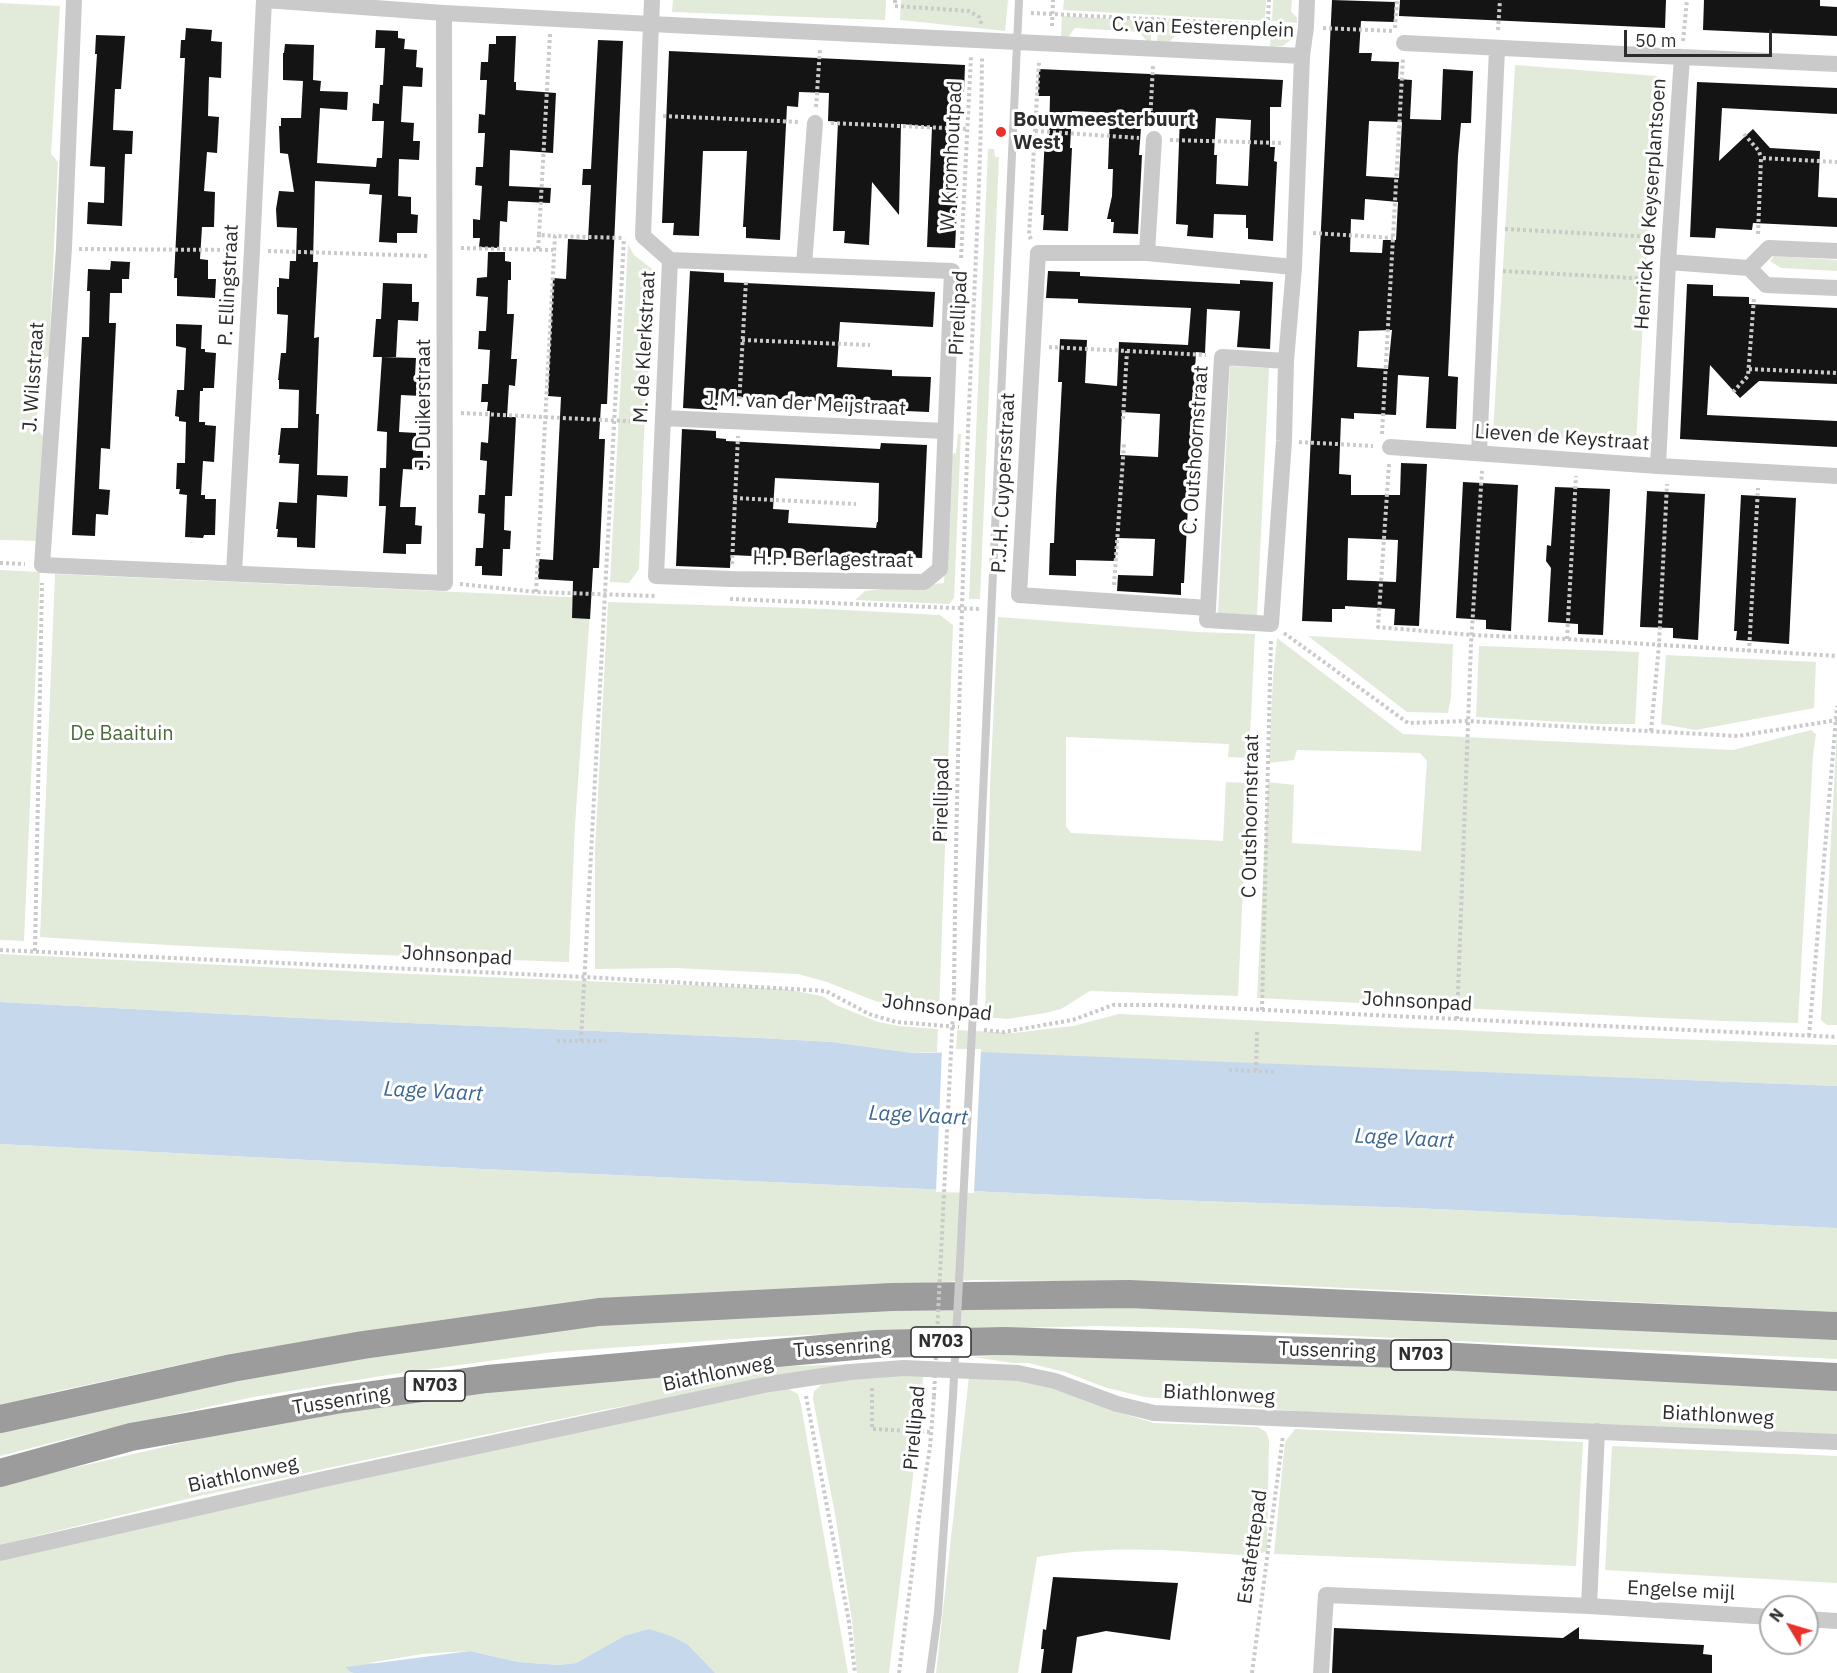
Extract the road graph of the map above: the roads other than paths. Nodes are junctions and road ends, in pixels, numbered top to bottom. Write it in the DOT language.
graph roads {
  1 [pos="74,0"];
  2 [pos="264,0"];
  3 [pos="652,0"];
  4 [pos="1020,0"];
  5 [pos="1307,0"];
  6 [pos="444,13"];
  7 [pos="651,24"];
  8 [pos="1400,37"];
  9 [pos="1017,42"];
  10 [pos="1497,49"];
  11 [pos="1302,56"];
  12 [pos="1682,57"];
  13 [pos="1837,64"];
  14 [pos="815,123"];
  15 [pos="1152,134"];
  16 [pos="1837,251"];
  17 [pos="1148,253"];
  18 [pos="670,260"];
  19 [pos="1668,262"];
  20 [pos="804,265"];
  21 [pos="1294,267"];
  22 [pos="1749,267"];
  23 [pos="1837,288"];
  24 [pos="1286,361"];
  25 [pos="663,421"];
  26 [pos="945,431"];
  27 [pos="1385,447"];
  28 [pos="1481,453"];
  29 [pos="1663,466"];
  30 [pos="1837,476"];
  31 [pos="234,573"];
  32 [pos="656,576"];
  33 [pos="1208,608"];
  34 [pos="1837,1326"];
  35 [pos="1837,1377"];
  36 [pos="0,1419"];
  37 [pos="1598,1431"];
  38 [pos="1837,1442"];
  39 [pos="0,1473"];
  40 [pos="0,1553"];
  41 [pos="1589,1606"];
  42 [pos="1759,1616"];
  43 [pos="1819,1620"];
  44 [pos="1837,1621"];
  45 [pos="930,1673"];
  46 [pos="1321,1673"];
  1 -- 31 [label="street, J. Wilsstraat"];
  2 -- 6 [label="street, C. van Eesterenplein"];
  2 -- 31 [label="street, P. Ellingstraat"];
  3 -- 7 [label="street"];
  4 -- 9 [label="lane"];
  5 -- 11 [label="street, C. van Eesterenplein"];
  6 -- 7 [label="street, C. van Eesterenplein"];
  6 -- 31 [label="street, J. Duikerstraat"];
  7 -- 9 [label="street, C. van Eesterenplein"];
  7 -- 18 [label="street, M. de Klerkstraat"];
  8 -- 10 [label="street, Henrick de Keyserplantsoen"];
  9 -- 11 [label="street, C. van Eesterenplein"];
  9 -- 45 [label="lane, bridge"];
  10 -- 12 [label="street, Henrick de Keyserplantsoen"];
  10 -- 28 [label="street"];
  11 -- 21 [label="street"];
  12 -- 13 [label="street"];
  12 -- 19 [label="street, Henrick de Keyserplantsoen"];
  14 -- 20 [label="street"];
  15 -- 17 [label="street"];
  16 -- 22 [label="street"];
  17 -- 21 [label="street"];
  17 -- 33 [label="street, P.J.H. Cuypersstraat"];
  18 -- 20 [label="street"];
  18 -- 25 [label="street, M. de Klerkstraat"];
  19 -- 22 [label="street"];
  19 -- 29 [label="street, Henrick de Keyserplantsoen"];
  20 -- 26 [label="street, H.P. Berlagestraat"];
  21 -- 24 [label="street"];
  22 -- 23 [label="street"];
  24 -- 33 [label="street, C. Outshoornstraat"];
  24 -- 33 [label="street"];
  25 -- 26 [label="street, J.M. van der Meijstraat"];
  25 -- 32 [label="street, M. de Klerkstraat"];
  26 -- 32 [label="street, H.P. Berlagestraat"];
  27 -- 28 [label="street, Lieven de Keystraat"];
  28 -- 29 [label="street, Lieven de Keystraat"];
  29 -- 30 [label="street, Lieven de Keystraat"];
  34 -- 36 [label="highway"];
  35 -- 39 [label="highway, Tussenring / N703"];
  37 -- 38 [label="street, Biathlonweg"];
  37 -- 40 [label="street, Biathlonweg"];
  37 -- 41 [label="street"];
  41 -- 42 [label="street, Engelse mijl"];
  41 -- 46 [label="street"];
  43 -- 44 [label="street"];
}
